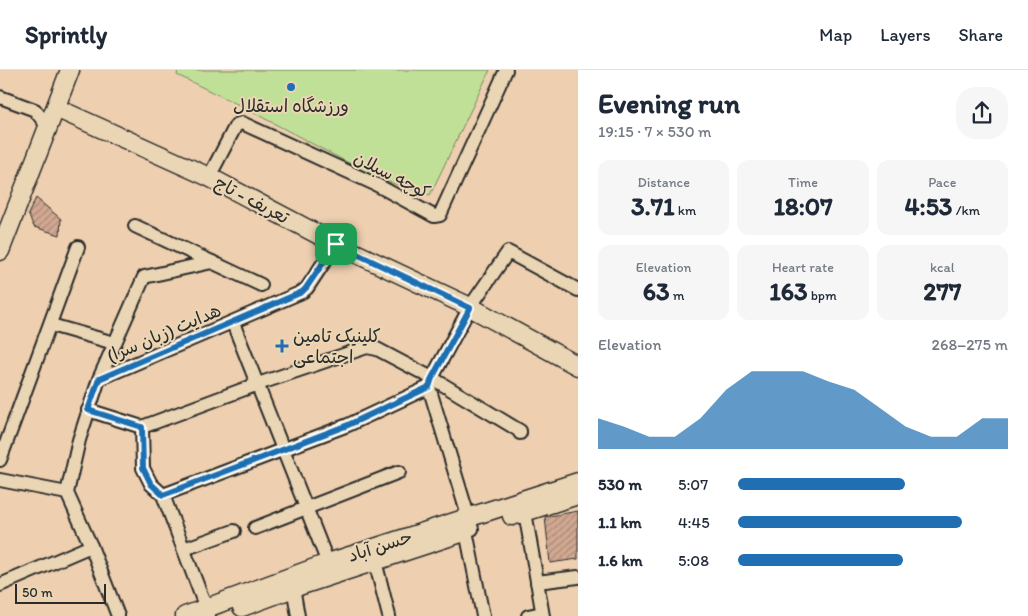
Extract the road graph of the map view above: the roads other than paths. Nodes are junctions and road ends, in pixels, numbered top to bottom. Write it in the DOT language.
graph roads {
  1 [pos="70,70"];
  2 [pos="506,70"];
  3 [pos="0,97"];
  4 [pos="56,108"];
  5 [pos="48,127"];
  6 [pos="209,177"];
  7 [pos="135,226"];
  8 [pos="336,244"];
  9 [pos="78,247"];
  10 [pos="0,251"];
  11 [pos="212,262"];
  12 [pos="261,285"];
  13 [pos="578,290"];
  14 [pos="470,308"];
  15 [pos="233,323"];
  16 [pos="51,325"];
  17 [pos="114,343"];
  18 [pos="578,366"];
  19 [pos="99,379"];
  20 [pos="431,382"];
  21 [pos="258,384"];
  22 [pos="88,410"];
  23 [pos="142,427"];
  24 [pos="520,433"];
  25 [pos="283,449"];
  26 [pos="0,460"];
  27 [pos="399,472"];
  28 [pos="0,480"];
  29 [pos="578,482"];
  30 [pos="67,493"];
  31 [pos="163,495"];
  32 [pos="578,495"];
  33 [pos="306,508"];
  34 [pos="525,512"];
  35 [pos="469,526"];
  36 [pos="255,528"];
  37 [pos="234,530"];
  38 [pos="91,546"];
  39 [pos="184,549"];
  40 [pos="375,561"];
  41 [pos="328,563"];
  42 [pos="578,577"];
  43 [pos="292,582"];
  44 [pos="537,582"];
  45 [pos="0,584"];
  46 [pos="211,613"];
  47 [pos="543,615"];
  48 [pos="118,616"];
  49 [pos="185,616"];
  50 [pos="298,616"];
  51 [pos="389,616"];
  52 [pos="483,616"];
  53 [pos="528,616"];
  1 -- 4 [label="street"];
  2 -- 6 [label="street, کوچه سبلان"];
  3 -- 5 [label="street"];
  4 -- 5 [label="street"];
  4 -- 6 [label="street, تعریف - تاج"];
  5 -- 10 [label="street"];
  6 -- 8 [label="street, تعریف - تاج"];
  7 -- 11 [label="street"];
  8 -- 14 [label="street, تعریف - تاج"];
  8 -- 15 [label="street, هدایت (زبان سرا)"];
  9 -- 16 [label="street"];
  11 -- 12 [label="street"];
  11 -- 17 [label="street"];
  13 -- 14 [label="street"];
  14 -- 18 [label="street, تعریف - تاج"];
  14 -- 20 [label="street"];
  15 -- 19 [label="street, هدایت (زبان سرا)"];
  15 -- 21 [label="street"];
  16 -- 17 [label="street"];
  16 -- 26 [label="street"];
  17 -- 19 [label="street"];
  19 -- 22 [label="street, هدایت (زبان سرا)"];
  20 -- 21 [label="street"];
  20 -- 24 [label="street"];
  20 -- 25 [label="street"];
  20 -- 35 [label="street"];
  21 -- 23 [label="street"];
  21 -- 25 [label="street"];
  22 -- 23 [label="street"];
  22 -- 30 [label="street, هدایت (زبان سرا)"];
  23 -- 31 [label="street"];
  25 -- 31 [label="street"];
  25 -- 33 [label="street"];
  27 -- 33 [label="street"];
  28 -- 30 [label="street"];
  29 -- 35 [label="street, حسن آباد"];
  30 -- 38 [label="street"];
  31 -- 39 [label="street"];
  32 -- 34 [label="street, حسن آباد"];
  33 -- 36 [label="street"];
  33 -- 41 [label="street"];
  34 -- 35 [label="street, حسن آباد"];
  34 -- 44 [label="street"];
  35 -- 40 [label="street, حسن آباد"];
  35 -- 41 [label="street, حسن آباد"];
  35 -- 52 [label="street"];
  37 -- 39 [label="street"];
  38 -- 45 [label="street"];
  38 -- 48 [label="street"];
  39 -- 46 [label="street"];
  40 -- 43 [label="street, حسن آباد"];
  40 -- 51 [label="street"];
  41 -- 43 [label="street, حسن آباد"];
  42 -- 44 [label="street"];
  43 -- 46 [label="street, حسن آباد"];
  43 -- 50 [label="street"];
  44 -- 47 [label="street"];
  46 -- 49 [label="street, حسن آباد"];
  47 -- 53 [label="street"];
}
